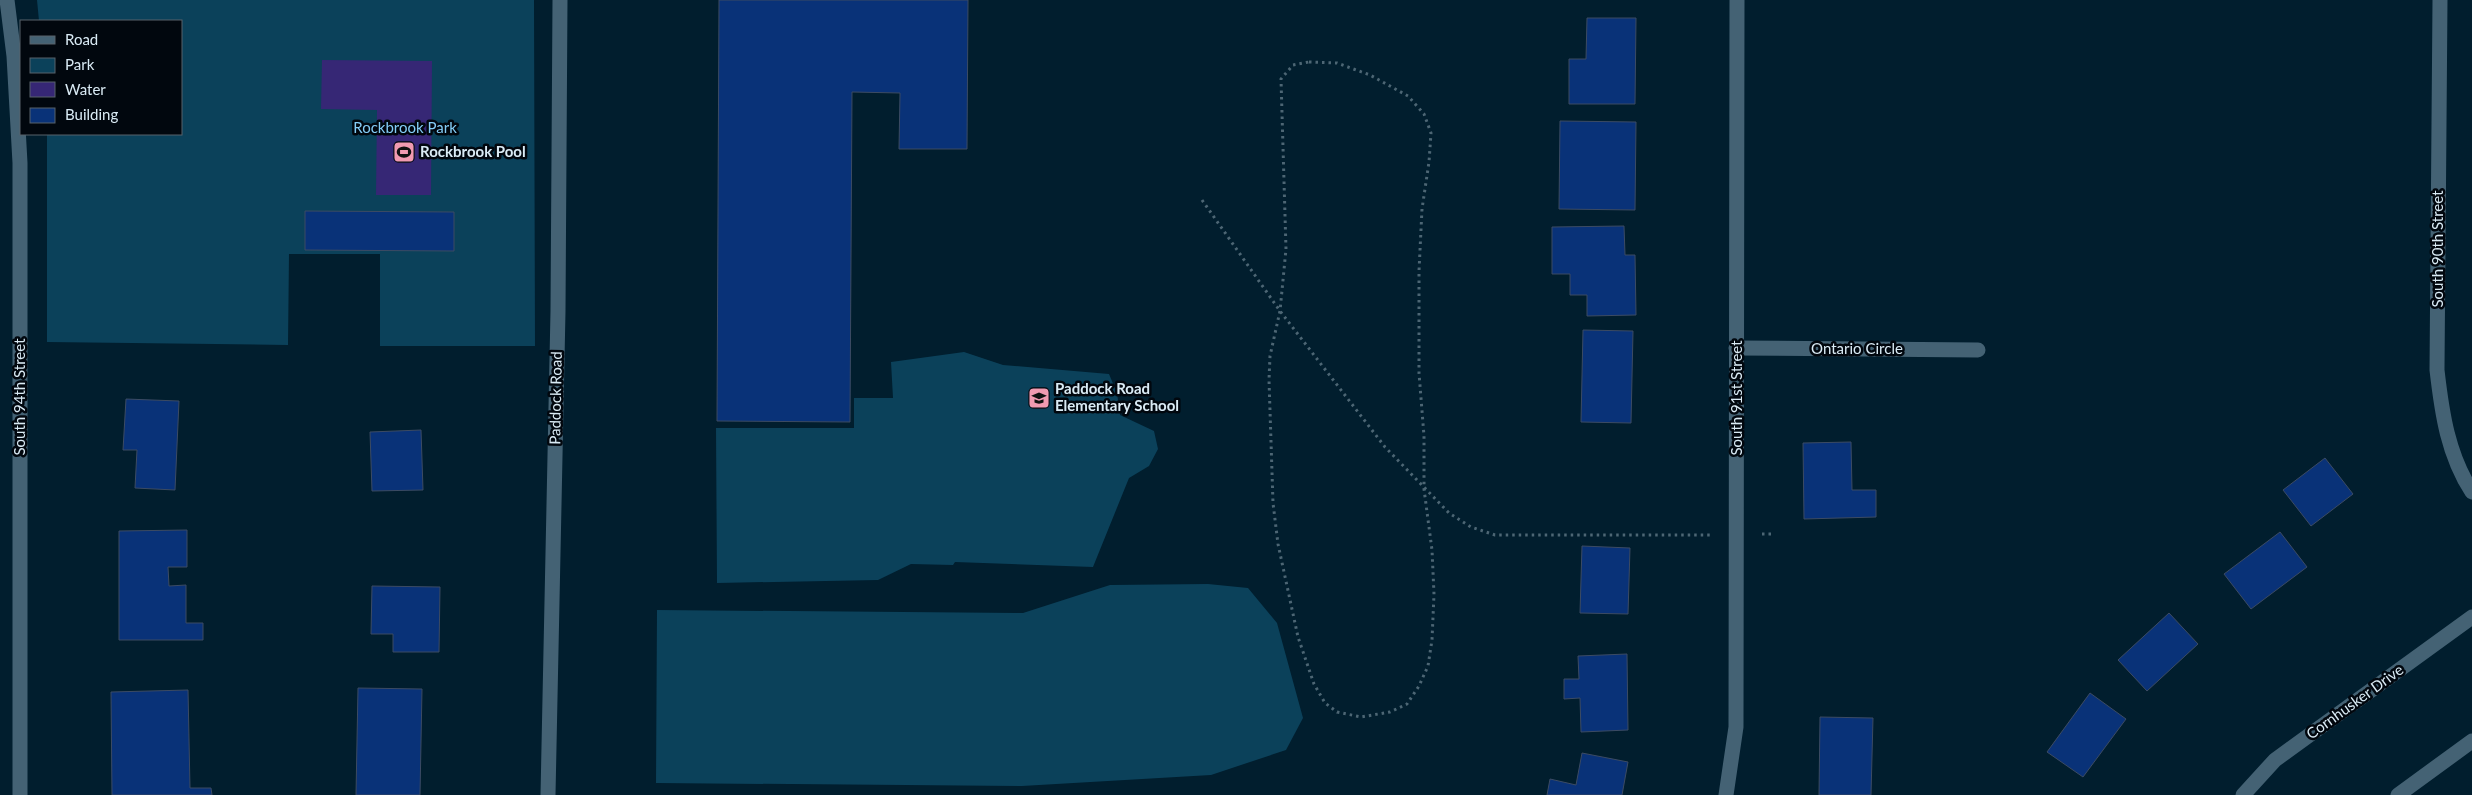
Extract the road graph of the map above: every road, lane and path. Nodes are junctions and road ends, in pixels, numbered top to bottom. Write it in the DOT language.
graph roads {
  1 [pos="7,0"];
  2 [pos="560,0"];
  3 [pos="1737,0"];
  4 [pos="2440,0"];
  5 [pos="1202,200"];
  6 [pos="1280,311"];
  7 [pos="1736,348"];
  8 [pos="1978,350"];
  9 [pos="1424,489"];
  10 [pos="2472,492"];
  11 [pos="1774,534"];
  12 [pos="1737,535"];
  13 [pos="2472,617"];
  14 [pos="2472,741"];
  15 [pos="20,795"];
  16 [pos="548,795"];
  17 [pos="1726,795"];
  18 [pos="2243,795"];
  19 [pos="2398,795"];
  1 -- 15 [label="street, South 94th Street"];
  2 -- 16 [label="street, Paddock Road"];
  3 -- 7 [label="street, South 91st Street"];
  4 -- 10 [label="street, South 90th Street"];
  5 -- 6 [label="path"];
  6 -- 9 [label="path"];
  6 -- 9 [label="path"];
  6 -- 9 [label="path"];
  7 -- 8 [label="street, Ontario Circle"];
  7 -- 12 [label="street, South 91st Street"];
  9 -- 12 [label="path"];
  11 -- 12 [label="path"];
  12 -- 17 [label="street, South 91st Street"];
  13 -- 18 [label="street, Cornhusker Drive"];
  14 -- 19 [label="street"];
}
